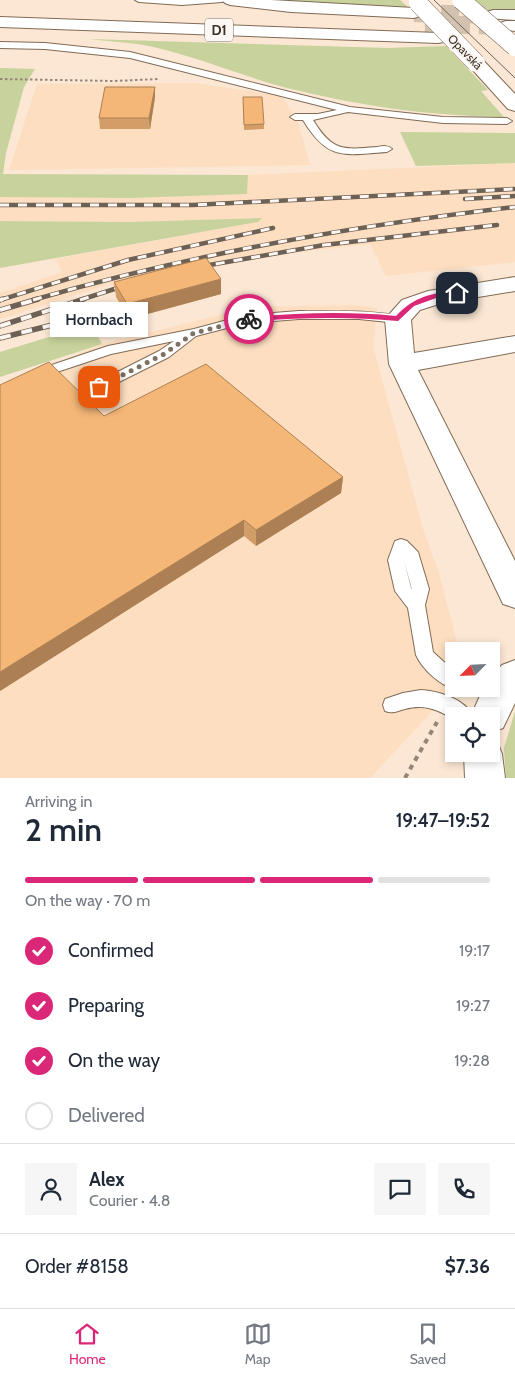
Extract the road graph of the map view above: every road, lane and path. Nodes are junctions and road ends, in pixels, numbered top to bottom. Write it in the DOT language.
graph roads {
  1 [pos="139,0"];
  2 [pos="222,0"];
  3 [pos="230,0"];
  4 [pos="461,0"];
  5 [pos="165,1"];
  6 [pos="415,5"];
  7 [pos="0,12"];
  8 [pos="493,14"];
  9 [pos="0,22"];
  10 [pos="512,23"];
  11 [pos="425,24"];
  12 [pos="438,38"];
  13 [pos="0,45"];
  14 [pos="515,47"];
  15 [pos="0,79"];
  16 [pos="160,79"];
  17 [pos="350,110"];
  18 [pos="511,113"];
  19 [pos="387,149"];
  20 [pos="515,284"];
  21 [pos="398,319"];
  22 [pos="194,333"];
  23 [pos="515,344"];
  24 [pos="402,364"];
  25 [pos="30,378"];
  26 [pos="99,387"];
  27 [pos="402,545"];
  28 [pos="515,594"];
  29 [pos="445,676"];
  30 [pos="392,705"];
  31 [pos="452,707"];
  32 [pos="441,715"];
  33 [pos="484,762"];
  34 [pos="405,778"];
  35 [pos="485,778"];
  1 -- 5 [label="lane"];
  2 -- 5 [label="lane"];
  3 -- 6 [label="main road"];
  4 -- 14 [label="main road, bridge"];
  6 -- 18 [label="main road, Opavská, bridge"];
  7 -- 11 [label="main road, D1"];
  8 -- 10 [label="main road"];
  9 -- 12 [label="main road, D1"];
  13 -- 17 [label="lane"];
  15 -- 16 [label="path"];
  17 -- 18 [label="lane"];
  17 -- 19 [label="lane"];
  20 -- 21 [label="main road"];
  21 -- 22 [label="lane"];
  21 -- 24 [label="main road"];
  22 -- 25 [label="lane"];
  22 -- 26 [label="lane"];
  23 -- 24 [label="main road"];
  24 -- 28 [label="main road"];
  27 -- 29 [label="lane"];
  30 -- 31 [label="lane"];
  32 -- 34 [label="path"];
  33 -- 35 [label="main road"];
}
